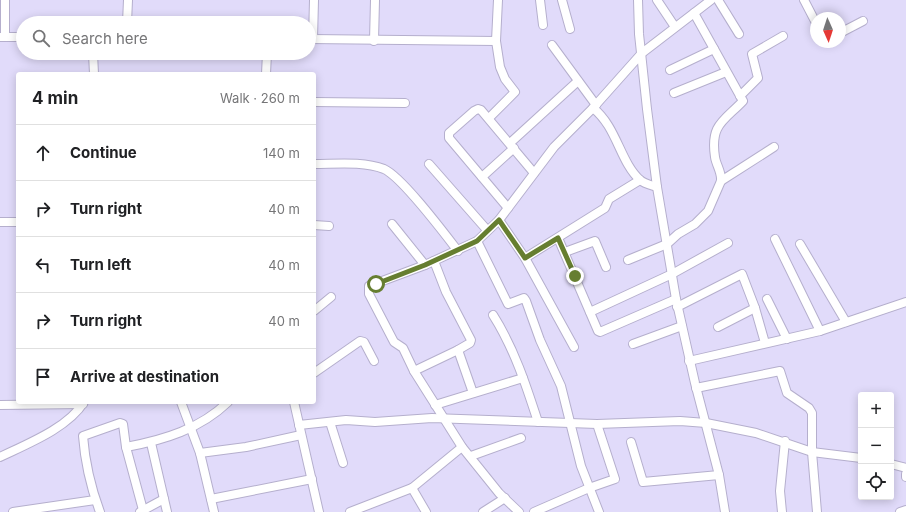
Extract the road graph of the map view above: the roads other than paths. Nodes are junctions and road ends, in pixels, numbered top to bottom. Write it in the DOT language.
graph roads {
  1 [pos="6,0"];
  2 [pos="128,0"];
  3 [pos="314,0"];
  4 [pos="375,0"];
  5 [pos="498,0"];
  6 [pos="540,0"];
  7 [pos="562,0"];
  8 [pos="638,0"];
  9 [pos="657,0"];
  10 [pos="718,0"];
  11 [pos="804,0"];
  12 [pos="707,1"];
  13 [pos="810,12"];
  14 [pos="694,13"];
  15 [pos="127,16"];
  16 [pos="313,16"];
  17 [pos="863,21"];
  18 [pos="543,25"];
  19 [pos="675,27"];
  20 [pos="570,30"];
  21 [pos="846,30"];
  22 [pos="739,34"];
  23 [pos="783,36"];
  24 [pos="2,37"];
  25 [pos="16,37"];
  26 [pos="316,39"];
  27 [pos="374,41"];
  28 [pos="496,41"];
  29 [pos="552,45"];
  30 [pos="714,49"];
  31 [pos="642,53"];
  32 [pos="93,60"];
  33 [pos="267,60"];
  34 [pos="670,70"];
  35 [pos="94,72"];
  36 [pos="266,72"];
  37 [pos="726,72"];
  38 [pos="578,81"];
  39 [pos="674,93"];
  40 [pos="740,96"];
  41 [pos="316,102"];
  42 [pos="405,103"];
  43 [pos="594,106"];
  44 [pos="489,118"];
  45 [pos="512,146"];
  46 [pos="774,147"];
  47 [pos="316,164"];
  48 [pos="429,164"];
  49 [pos="534,173"];
  50 [pos="482,177"];
  51 [pos="640,180"];
  52 [pos="721,181"];
  53 [pos="657,187"];
  54 [pos="508,208"];
  55 [pos="499,220"];
  56 [pos="0,222"];
  57 [pos="16,222"];
  58 [pos="392,224"];
  59 [pos="316,225"];
  60 [pos="329,226"];
  61 [pos="487,230"];
  62 [pos="558,238"];
  63 [pos="775,239"];
  64 [pos="477,241"];
  65 [pos="728,243"];
  66 [pos="667,244"];
  67 [pos="800,244"];
  68 [pos="458,251"];
  69 [pos="565,252"];
  70 [pos="525,258"];
  71 [pos="628,260"];
  72 [pos="434,261"];
  73 [pos="425,265"];
  74 [pos="606,266"];
  75 [pos="672,274"];
  76 [pos="331,297"];
  77 [pos="767,299"];
  78 [pos="906,302"];
  79 [pos="677,303"];
  80 [pos="316,308"];
  81 [pos="755,308"];
  82 [pos="590,312"];
  83 [pos="493,315"];
  84 [pos="846,322"];
  85 [pos="682,326"];
  86 [pos="718,327"];
  87 [pos="820,331"];
  88 [pos="787,339"];
  89 [pos="634,344"];
  90 [pos="765,344"];
  91 [pos="574,347"];
  92 [pos="458,350"];
  93 [pos="374,361"];
  94 [pos="689,361"];
  95 [pos="414,371"];
  96 [pos="316,372"];
  97 [pos="523,378"];
  98 [pos="696,388"];
  99 [pos="473,393"];
  100 [pos="42,404"];
  101 [pos="83,404"];
  102 [pos="182,404"];
  103 [pos="226,404"];
  104 [pos="294,404"];
  105 [pos="0,405"];
  106 [pos="435,405"];
  107 [pos="444,418"];
  108 [pos="330,422"];
  109 [pos="538,422"];
  110 [pos="706,423"];
  111 [pos="571,424"];
  112 [pos="597,424"];
  113 [pos="299,425"];
  114 [pos="190,429"];
  115 [pos="302,436"];
  116 [pos="521,438"];
  117 [pos="785,441"];
  118 [pos="631,442"];
  119 [pos="151,443"];
  120 [pos="126,447"];
  121 [pos="462,447"];
  122 [pos="812,452"];
  123 [pos="200,453"];
  124 [pos="470,456"];
  125 [pos="0,457"];
  126 [pos="858,458"];
  127 [pos="343,463"];
  128 [pos="894,465"];
  129 [pos="906,468"];
  130 [pos="906,474"];
  131 [pos="719,476"];
  132 [pos="906,477"];
  133 [pos="312,479"];
  134 [pos="412,488"];
  135 [pos="589,488"];
  136 [pos="504,498"];
  137 [pos="164,499"];
  138 [pos="96,500"];
  139 [pos="211,500"];
  140 [pos="59,509"];
  141 [pos="906,510"];
  142 [pos="142,511"];
  143 [pos="15,512"];
  144 [pos="100,512"];
  145 [pos="167,512"];
  146 [pos="214,512"];
  147 [pos="319,512"];
  148 [pos="350,512"];
  149 [pos="426,512"];
  150 [pos="483,512"];
  151 [pos="519,512"];
  152 [pos="534,512"];
  153 [pos="599,512"];
  154 [pos="725,512"];
  155 [pos="782,512"];
  156 [pos="817,512"];
  157 [pos="900,512"];
  1 -- 24 [label="street"];
  2 -- 15 [label="street"];
  3 -- 16 [label="street"];
  4 -- 27 [label="street"];
  5 -- 28 [label="street"];
  6 -- 18 [label="street"];
  7 -- 20 [label="street"];
  8 -- 31 [label="street"];
  9 -- 19 [label="street"];
  10 -- 22 [label="street"];
  11 -- 13 [label="street"];
  12 -- 14 [label="street"];
  14 -- 19 [label="street"];
  14 -- 30 [label="street"];
  17 -- 21 [label="street"];
  19 -- 31 [label="street"];
  23 -- 40 [label="street"];
  24 -- 25 [label="street"];
  26 -- 27 [label="street"];
  27 -- 28 [label="street"];
  28 -- 44 [label="street"];
  29 -- 38 [label="street"];
  30 -- 34 [label="street"];
  30 -- 37 [label="street"];
  31 -- 43 [label="street"];
  31 -- 53 [label="street"];
  32 -- 35 [label="street"];
  33 -- 36 [label="street"];
  37 -- 39 [label="street"];
  37 -- 40 [label="street"];
  38 -- 43 [label="street"];
  38 -- 45 [label="street"];
  40 -- 52 [label="street"];
  41 -- 42 [label="street"];
  43 -- 49 [label="street"];
  43 -- 51 [label="street"];
  44 -- 45 [label="street"];
  44 -- 50 [label="street"];
  45 -- 49 [label="street"];
  45 -- 50 [label="street"];
  46 -- 52 [label="street"];
  47 -- 68 [label="street"];
  48 -- 61 [label="street"];
  49 -- 54 [label="street"];
  50 -- 54 [label="street"];
  51 -- 53 [label="street"];
  51 -- 62 [label="street"];
  52 -- 66 [label="street"];
  53 -- 66 [label="street"];
  54 -- 55 [label="street"];
  55 -- 61 [label="street"];
  55 -- 70 [label="street"];
  56 -- 57 [label="street"];
  58 -- 73 [label="street"];
  59 -- 60 [label="street"];
  61 -- 64 [label="street"];
  62 -- 69 [label="street"];
  62 -- 70 [label="street"];
  63 -- 87 [label="street"];
  64 -- 68 [label="street"];
  64 -- 111 [label="street"];
  65 -- 75 [label="street"];
  66 -- 71 [label="street"];
  66 -- 75 [label="street"];
  67 -- 84 [label="street"];
  68 -- 72 [label="street"];
  69 -- 74 [label="street"];
  69 -- 82 [label="street"];
  70 -- 91 [label="street"];
  72 -- 73 [label="street"];
  72 -- 92 [label="street"];
  73 -- 95 [label="street"];
  75 -- 79 [label="street"];
  75 -- 82 [label="street"];
  76 -- 80 [label="street"];
  77 -- 88 [label="street"];
  78 -- 84 [label="street"];
  79 -- 81 [label="street"];
  79 -- 82 [label="street"];
  79 -- 85 [label="street"];
  81 -- 86 [label="street"];
  81 -- 90 [label="street"];
  83 -- 97 [label="street"];
  84 -- 87 [label="street"];
  85 -- 89 [label="street"];
  85 -- 94 [label="street"];
  87 -- 88 [label="street"];
  88 -- 90 [label="street"];
  90 -- 94 [label="street"];
  92 -- 95 [label="street"];
  92 -- 99 [label="street"];
  93 -- 96 [label="street"];
  94 -- 98 [label="street"];
  95 -- 106 [label="street"];
  97 -- 99 [label="street"];
  97 -- 109 [label="street"];
  98 -- 110 [label="street"];
  98 -- 122 [label="street"];
  99 -- 106 [label="street"];
  100 -- 105 [label="street"];
  101 -- 125 [label="street"];
  102 -- 114 [label="street"];
  103 -- 114 [label="street"];
  104 -- 113 [label="street"];
  106 -- 107 [label="street"];
  107 -- 108 [label="street"];
  107 -- 109 [label="street"];
  107 -- 121 [label="street"];
  108 -- 113 [label="street"];
  108 -- 127 [label="street"];
  109 -- 111 [label="street"];
  110 -- 112 [label="street"];
  110 -- 117 [label="street"];
  110 -- 131 [label="street"];
  111 -- 112 [label="street"];
  111 -- 135 [label="street"];
  112 -- 135 [label="street"];
  113 -- 115 [label="street"];
  114 -- 119 [label="street"];
  114 -- 123 [label="street"];
  115 -- 123 [label="street"];
  115 -- 133 [label="street"];
  116 -- 124 [label="street"];
  117 -- 122 [label="street"];
  117 -- 155 [label="street"];
  118 -- 131 [label="street"];
  119 -- 120 [label="street"];
  119 -- 137 [label="street"];
  120 -- 138 [label="street"];
  120 -- 142 [label="street"];
  121 -- 124 [label="street"];
  121 -- 134 [label="street"];
  122 -- 126 [label="street"];
  122 -- 156 [label="street"];
  123 -- 139 [label="street"];
  124 -- 136 [label="street"];
  128 -- 129 [label="street"];
  130 -- 132 [label="street"];
  131 -- 154 [label="street"];
  133 -- 139 [label="street"];
  133 -- 147 [label="street"];
  134 -- 148 [label="street"];
  134 -- 149 [label="street"];
  135 -- 152 [label="street"];
  135 -- 153 [label="street"];
  136 -- 150 [label="street"];
  136 -- 151 [label="street"];
  137 -- 142 [label="street"];
  137 -- 145 [label="street"];
  138 -- 140 [label="street"];
  138 -- 144 [label="street"];
  139 -- 146 [label="street"];
  140 -- 143 [label="street"];
  141 -- 157 [label="street"];
}
